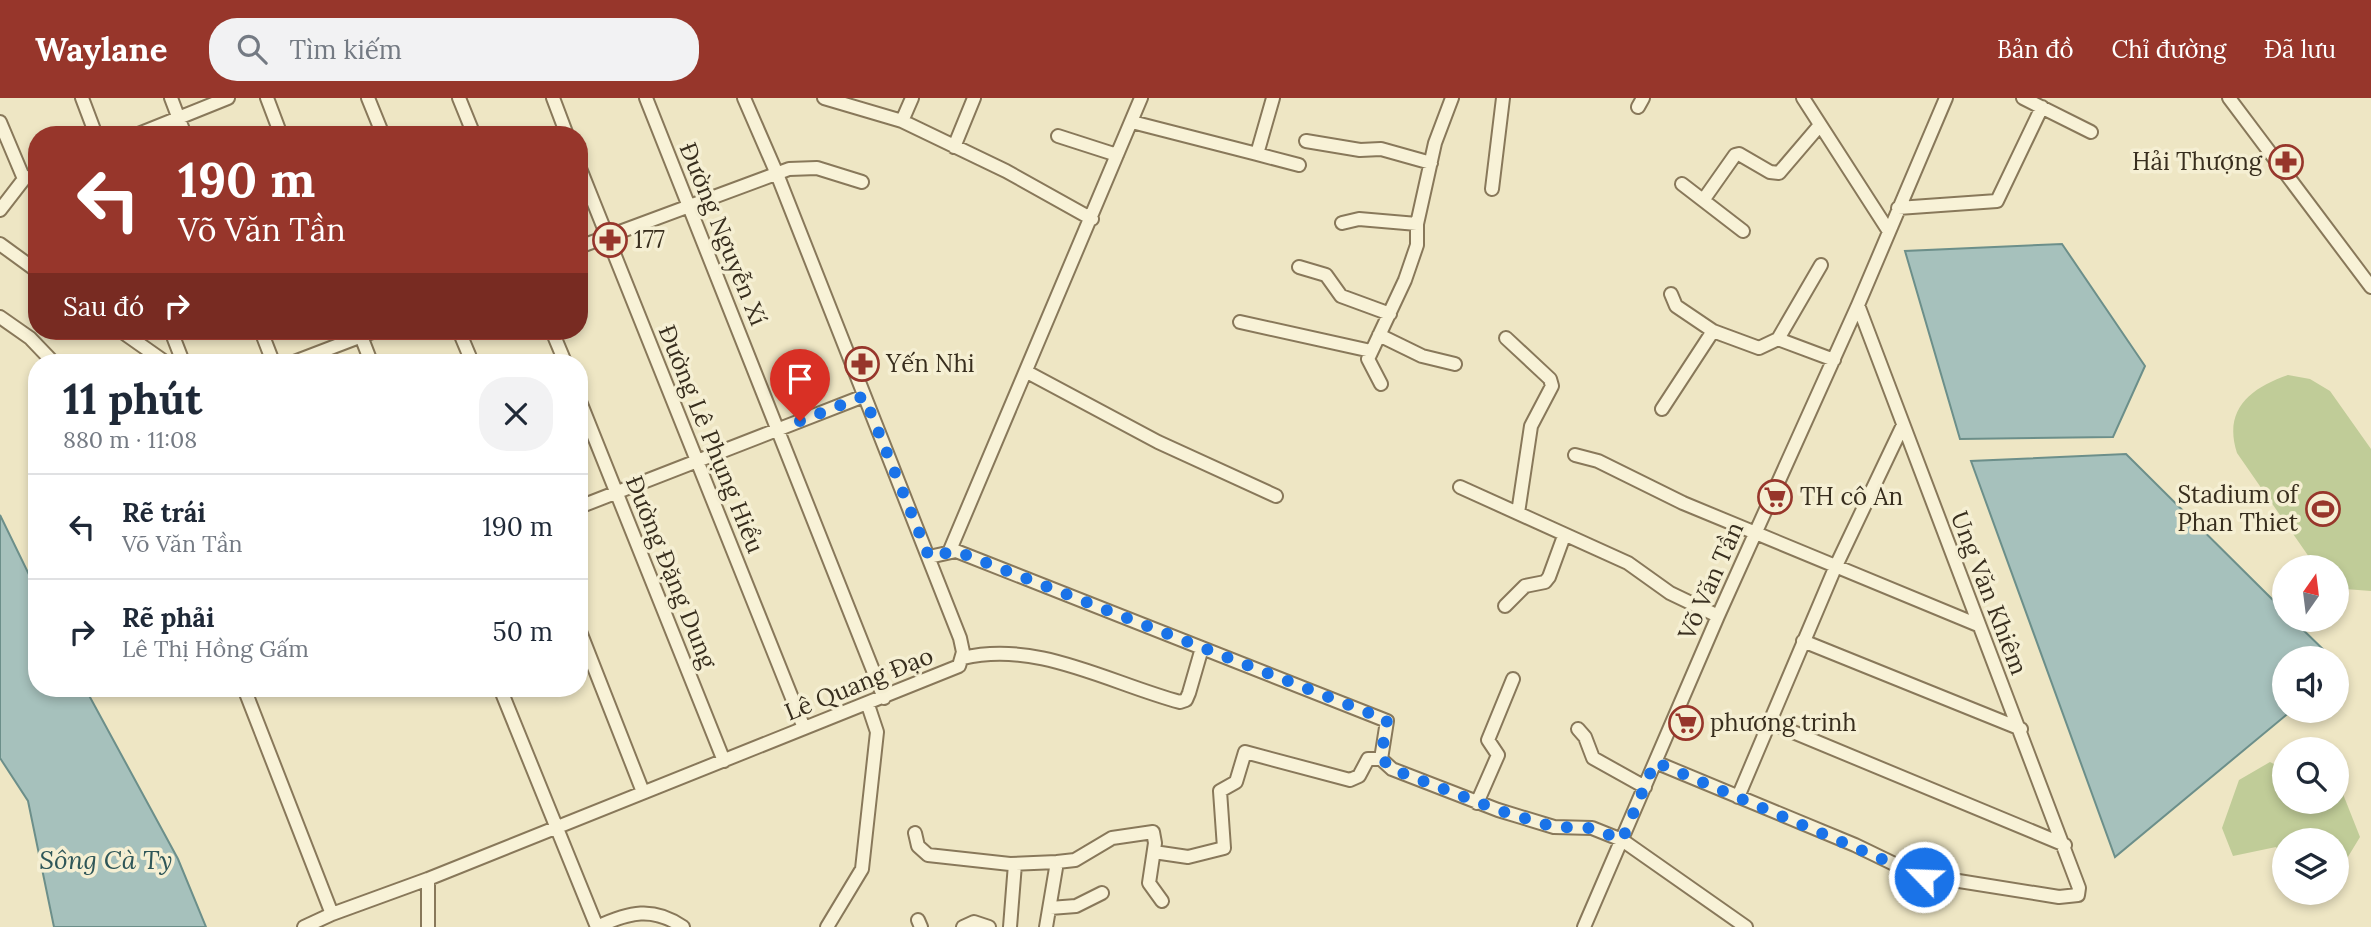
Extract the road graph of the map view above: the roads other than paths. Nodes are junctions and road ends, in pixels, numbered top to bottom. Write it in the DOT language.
graph roads {
  1 [pos="82,98"];
  2 [pos="171,98"];
  3 [pos="228,98"];
  4 [pos="267,98"];
  5 [pos="368,98"];
  6 [pos="459,98"];
  7 [pos="553,98"];
  8 [pos="646,98"];
  9 [pos="744,98"];
  10 [pos="824,98"];
  11 [pos="912,98"];
  12 [pos="974,98"];
  13 [pos="1141,98"];
  14 [pos="1273,98"];
  15 [pos="1452,98"];
  16 [pos="1503,98"];
  17 [pos="1803,98"];
  18 [pos="1946,98"];
  19 [pos="2023,98"];
  20 [pos="2229,98"];
  21 [pos="2042,107"];
  22 [pos="179,118"];
  23 [pos="902,121"];
  24 [pos="0,122"];
  25 [pos="1132,122"];
  26 [pos="1820,125"];
  27 [pos="93,126"];
  28 [pos="159,126"];
  29 [pos="182,126"];
  30 [pos="278,126"];
  31 [pos="379,126"];
  32 [pos="470,126"];
  33 [pos="564,126"];
  34 [pos="2091,132"];
  35 [pos="1058,136"];
  36 [pos="1306,141"];
  37 [pos="954,147"];
  38 [pos="1257,154"];
  39 [pos="1118,155"];
  40 [pos="1431,163"];
  41 [pos="1299,165"];
  42 [pos="28,171"];
  43 [pos="777,174"];
  44 [pos="28,179"];
  45 [pos="862,182"];
  46 [pos="1682,184"];
  47 [pos="588,188"];
  48 [pos="1492,189"];
  49 [pos="1704,199"];
  50 [pos="689,205"];
  51 [pos="1898,208"];
  52 [pos="0,210"];
  53 [pos="1092,219"];
  54 [pos="1342,223"];
  55 [pos="1417,224"];
  56 [pos="1888,230"];
  57 [pos="1743,231"];
  58 [pos="607,236"];
  59 [pos="588,243"];
  60 [pos="0,244"];
  61 [pos="28,264"];
  62 [pos="1821,265"];
  63 [pos="1299,267"];
  64 [pos="2371,287"];
  65 [pos="1671,294"];
  66 [pos="1858,305"];
  67 [pos="1390,314"];
  68 [pos="0,317"];
  69 [pos="1240,322"];
  70 [pos="1713,331"];
  71 [pos="1379,335"];
  72 [pos="28,337"];
  73 [pos="1506,338"];
  74 [pos="1778,339"];
  75 [pos="32,340"];
  76 [pos="134,340"];
  77 [pos="346,340"];
  78 [pos="1371,351"];
  79 [pos="45,354"];
  80 [pos="154,354"];
  81 [pos="313,354"];
  82 [pos="1834,360"];
  83 [pos="1455,364"];
  84 [pos="1027,372"];
  85 [pos="1381,384"];
  86 [pos="864,396"];
  87 [pos="1662,409"];
  88 [pos="588,421"];
  89 [pos="1903,425"];
  90 [pos="778,429"];
  91 [pos="1575,455"];
  92 [pos="697,461"];
  93 [pos="1460,487"];
  94 [pos="617,492"];
  95 [pos="1276,496"];
  96 [pos="588,503"];
  97 [pos="1518,513"];
  98 [pos="1755,533"];
  99 [pos="1564,536"];
  100 [pos="950,550"];
  101 [pos="929,557"];
  102 [pos="1835,568"];
  103 [pos="1506,606"];
  104 [pos="1718,616"];
  105 [pos="1978,625"];
  106 [pos="1803,641"];
  107 [pos="1202,648"];
  108 [pos="588,652"];
  109 [pos="963,658"];
  110 [pos="1513,679"];
  111 [pos="248,697"];
  112 [pos="504,697"];
  113 [pos="884,698"];
  114 [pos="868,705"];
  115 [pos="1769,722"];
  116 [pos="804,728"];
  117 [pos="1578,729"];
  118 [pos="2021,729"];
  119 [pos="1381,758"];
  120 [pos="724,761"];
  121 [pos="1655,762"];
  122 [pos="1645,787"];
  123 [pos="643,792"];
  124 [pos="1738,797"];
  125 [pos="1477,803"];
  126 [pos="558,827"];
  127 [pos="915,833"];
  128 [pos="1622,840"];
  129 [pos="2065,845"];
  130 [pos="1154,852"];
  131 [pos="1057,862"];
  132 [pos="1015,864"];
  133 [pos="428,879"];
  134 [pos="1102,893"];
  135 [pos="1162,901"];
  136 [pos="1050,908"];
  137 [pos="332,914"];
  138 [pos="969,925"];
  139 [pos="304,927"];
  140 [pos="428,927"];
  141 [pos="597,927"];
  142 [pos="683,927"];
  143 [pos="827,927"];
  144 [pos="989,927"];
  145 [pos="1010,927"];
  146 [pos="1046,927"];
  147 [pos="1584,927"];
  148 [pos="1746,927"];
  1 -- 27 [label="street"];
  2 -- 22 [label="street"];
  3 -- 22 [label="street"];
  4 -- 30 [label="street"];
  5 -- 31 [label="street"];
  6 -- 32 [label="street"];
  7 -- 33 [label="street"];
  8 -- 50 [label="street, Đường Nguyễn Xí"];
  9 -- 43 [label="street, Lê Quang Đạo"];
  10 -- 23 [label="street"];
  11 -- 23 [label="street"];
  12 -- 37 [label="street"];
  13 -- 25 [label="street"];
  14 -- 38 [label="street"];
  15 -- 40 [label="street"];
  16 -- 48 [label="street"];
  17 -- 26 [label="street"];
  18 -- 51 [label="street, Võ Văn Tần"];
  19 -- 21 [label="street"];
  20 -- 64 [label="street"];
  21 -- 34 [label="street"];
  21 -- 51 [label="street"];
  22 -- 28 [label="street"];
  22 -- 29 [label="street"];
  23 -- 37 [label="street"];
  24 -- 42 [label="street"];
  25 -- 38 [label="street"];
  25 -- 39 [label="street"];
  26 -- 49 [label="street"];
  26 -- 56 [label="street"];
  35 -- 39 [label="street"];
  36 -- 40 [label="street"];
  37 -- 53 [label="street"];
  38 -- 41 [label="street"];
  39 -- 53 [label="street"];
  40 -- 55 [label="street"];
  43 -- 45 [label="street"];
  43 -- 50 [label="street"];
  43 -- 86 [label="street, Lê Quang Đạo"];
  44 -- 52 [label="street"];
  46 -- 49 [label="street"];
  47 -- 58 [label="street, Đường Lê Phụng Hiểu"];
  49 -- 57 [label="street"];
  50 -- 58 [label="street"];
  50 -- 90 [label="street, Đường Nguyễn Xí"];
  51 -- 56 [label="street, Võ Văn Tần"];
  53 -- 84 [label="street"];
  54 -- 55 [label="street"];
  55 -- 67 [label="street"];
  56 -- 66 [label="street, Võ Văn Tần"];
  58 -- 59 [label="street"];
  58 -- 92 [label="street, Đường Lê Phụng Hiểu"];
  60 -- 61 [label="street"];
  62 -- 74 [label="street"];
  63 -- 67 [label="street"];
  65 -- 70 [label="street"];
  66 -- 82 [label="street, Võ Văn Tần"];
  66 -- 89 [label="street, Ung Văn Khiêm"];
  67 -- 71 [label="street"];
  68 -- 72 [label="street"];
  69 -- 78 [label="street"];
  70 -- 74 [label="street"];
  70 -- 87 [label="street"];
  71 -- 78 [label="street"];
  71 -- 83 [label="street"];
  73 -- 97 [label="street"];
  74 -- 82 [label="street"];
  75 -- 79 [label="street"];
  76 -- 80 [label="street"];
  77 -- 81 [label="street"];
  78 -- 85 [label="street"];
  82 -- 98 [label="street, Võ Văn Tần"];
  84 -- 95 [label="street"];
  84 -- 100 [label="street"];
  86 -- 90 [label="street"];
  86 -- 101 [label="street, Lê Quang Đạo"];
  88 -- 94 [label="street, Đường Đặng Dung"];
  89 -- 102 [label="street"];
  89 -- 105 [label="street, Ung Văn Khiêm"];
  90 -- 92 [label="street"];
  90 -- 113 [label="street, Đường Nguyễn Xí"];
  91 -- 98 [label="street"];
  92 -- 94 [label="street"];
  92 -- 116 [label="street, Đường Lê Phụng Hiểu"];
  93 -- 97 [label="street"];
  94 -- 96 [label="street"];
  94 -- 120 [label="street, Đường Đặng Dung"];
  97 -- 99 [label="street"];
  98 -- 102 [label="street"];
  98 -- 104 [label="street, Võ Văn Tần"];
  99 -- 103 [label="street"];
  99 -- 104 [label="street"];
  100 -- 101 [label="street"];
  100 -- 107 [label="street"];
  101 -- 109 [label="street, Lê Quang Đạo"];
  102 -- 105 [label="street"];
  102 -- 106 [label="street"];
  104 -- 121 [label="street, Võ Văn Tần"];
  105 -- 118 [label="street, Ung Văn Khiêm"];
  106 -- 115 [label="street"];
  106 -- 118 [label="street"];
  107 -- 109 [label="street"];
  107 -- 119 [label="street"];
  108 -- 123 [label="street"];
  109 -- 113 [label="street, Lê Quang Đạo"];
  110 -- 125 [label="street"];
  111 -- 137 [label="street"];
  112 -- 126 [label="street"];
  113 -- 114 [label="street, Lê Quang Đạo"];
  114 -- 116 [label="street, Lê Quang Đạo"];
  114 -- 143 [label="street"];
  115 -- 124 [label="street"];
  115 -- 129 [label="street"];
  116 -- 120 [label="street, Lê Quang Đạo"];
  117 -- 122 [label="street"];
  118 -- 129 [label="street, Ung Văn Khiêm"];
  119 -- 125 [label="street"];
  119 -- 130 [label="street"];
  120 -- 123 [label="street, Lê Quang Đạo"];
  121 -- 122 [label="street, Võ Văn Tần"];
  121 -- 124 [label="street"];
  122 -- 128 [label="street, Võ Văn Tần"];
  123 -- 126 [label="street, Lê Quang Đạo"];
  124 -- 129 [label="street, Ung Văn Khiêm"];
  125 -- 128 [label="street"];
  126 -- 133 [label="street, Lê Quang Đạo"];
  126 -- 141 [label="street"];
  127 -- 132 [label="street"];
  128 -- 147 [label="street, Võ Văn Tần"];
  128 -- 148 [label="street"];
  130 -- 131 [label="street"];
  130 -- 135 [label="street"];
  131 -- 132 [label="street"];
  131 -- 136 [label="street"];
  132 -- 145 [label="street"];
  133 -- 137 [label="street, Lê Quang Đạo"];
  133 -- 140 [label="street"];
  134 -- 136 [label="street"];
  136 -- 146 [label="street"];
  137 -- 139 [label="street, Lê Quang Đạo"];
  138 -- 144 [label="street"];
  141 -- 142 [label="street"];
}
